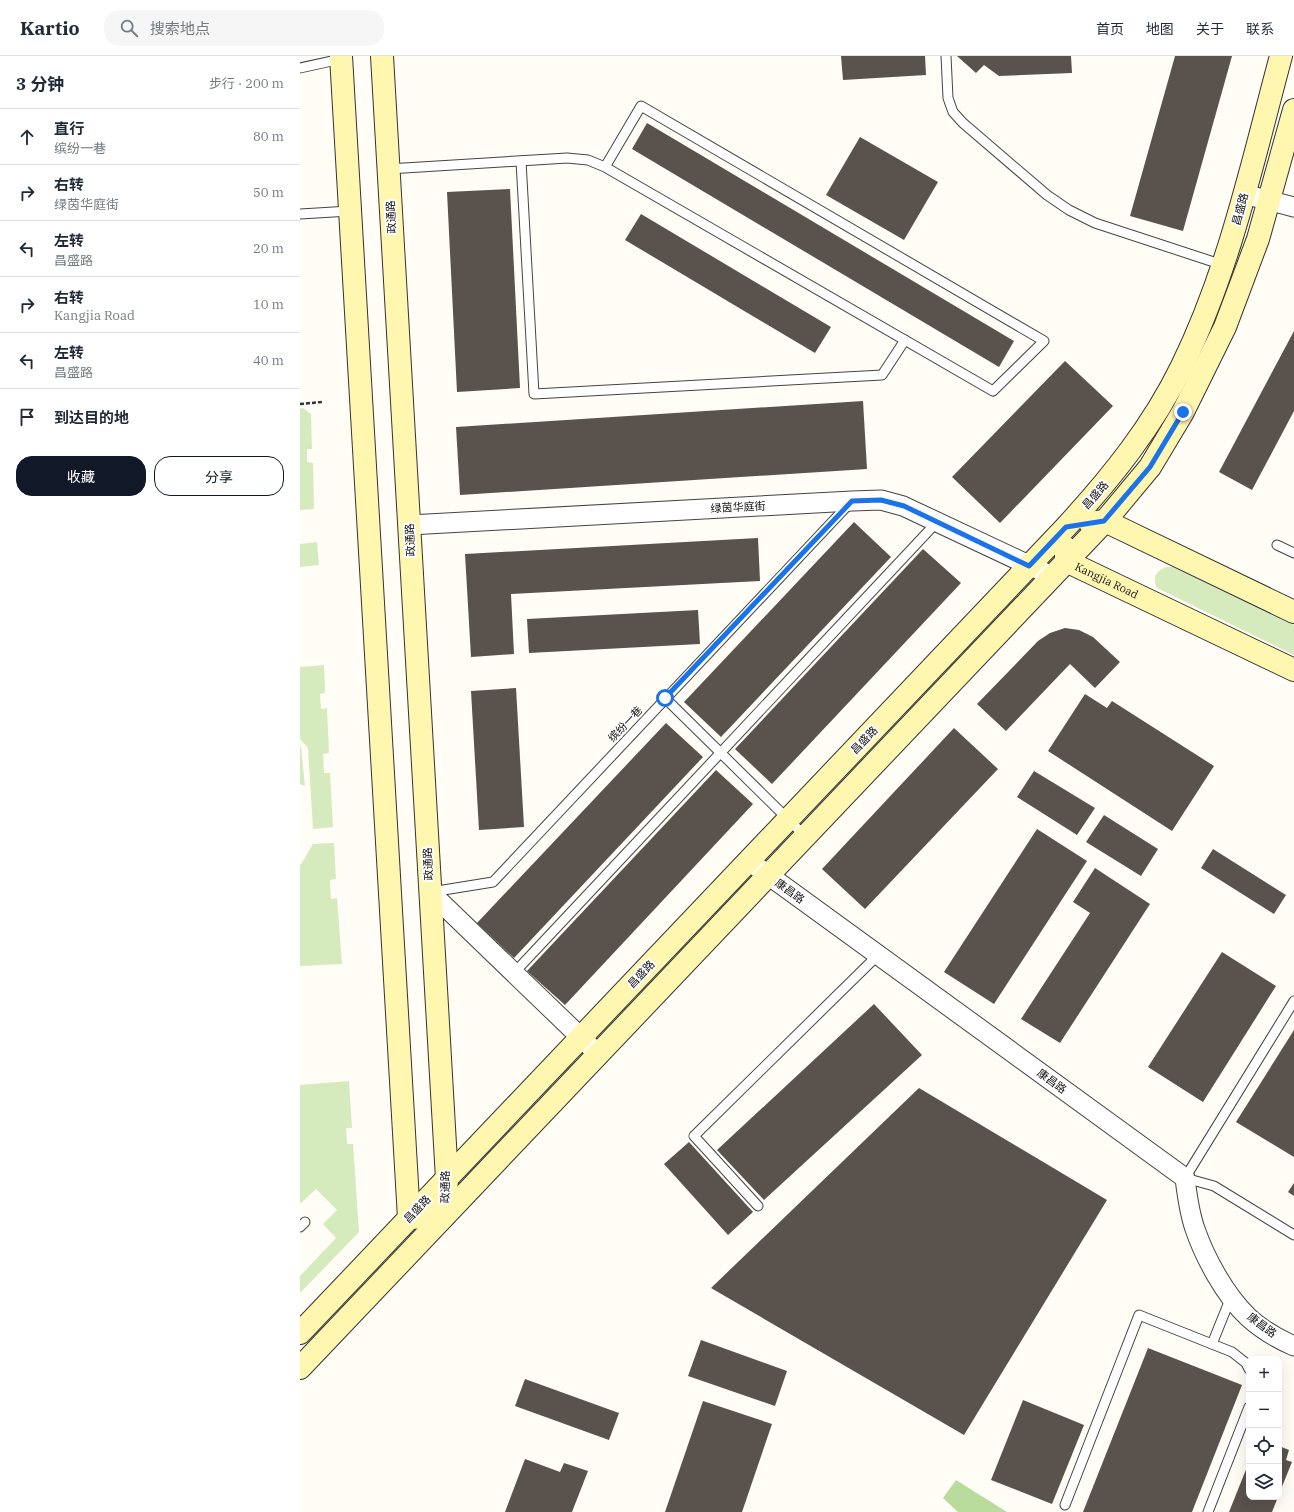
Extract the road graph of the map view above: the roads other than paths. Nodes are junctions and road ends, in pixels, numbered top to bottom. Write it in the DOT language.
graph roads {
  1 [pos="382,56"];
  2 [pos="946,56"];
  3 [pos="1281,56"];
  4 [pos="341,58"];
  5 [pos="300,68"];
  6 [pos="1294,110"];
  7 [pos="521,161"];
  8 [pos="604,166"];
  9 [pos="388,169"];
  10 [pos="1244,194"];
  11 [pos="1269,200"];
  12 [pos="1294,207"];
  13 [pos="350,211"];
  14 [pos="300,214"];
  15 [pos="1223,265"];
  16 [pos="905,340"];
  17 [pos="852,501"];
  18 [pos="1104,521"];
  19 [pos="937,522"];
  20 [pos="409,525"];
  21 [pos="1066,527"];
  22 [pos="1278,545"];
  23 [pos="1294,553"];
  24 [pos="1029,566"];
  25 [pos="1059,569"];
  26 [pos="1294,612"];
  27 [pos="1294,670"];
  28 [pos="665,698"];
  29 [pos="720,753"];
  30 [pos="788,820"];
  31 [pos="805,836"];
  32 [pos="749,861"];
  33 [pos="768,875"];
  34 [pos="430,892"];
  35 [pos="878,955"];
  36 [pos="514,973"];
  37 [pos="1294,1001"];
  38 [pos="580,1038"];
  39 [pos="598,1054"];
  40 [pos="447,1178"];
  41 [pos="1185,1178"];
  42 [pos="758,1206"];
  43 [pos="444,1216"];
  44 [pos="409,1218"];
  45 [pos="1294,1235"];
  46 [pos="1231,1297"];
  47 [pos="305,1325"];
  48 [pos="1212,1344"];
  49 [pos="1294,1346"];
  50 [pos="1246,1363"];
  51 [pos="300,1368"];
  52 [pos="1246,1415"];
  53 [pos="1065,1505"];
  54 [pos="1208,1512"];
  1 -- 9 [label="street, 政通路"];
  2 -- 15 [label="lane"];
  3 -- 10 [label="street, 昌盛路"];
  4 -- 5 [label="lane"];
  4 -- 13 [label="street"];
  6 -- 11 [label="street"];
  7 -- 8 [label="lane"];
  7 -- 9 [label="lane"];
  7 -- 16 [label="lane"];
  8 -- 16 [label="lane"];
  8 -- 16 [label="lane"];
  9 -- 20 [label="street, 政通路"];
  10 -- 11 [label="street"];
  10 -- 15 [label="street, 昌盛路"];
  11 -- 12 [label="street"];
  11 -- 18 [label="street"];
  13 -- 14 [label="lane"];
  13 -- 44 [label="street"];
  15 -- 21 [label="street, 昌盛路"];
  17 -- 19 [label="street, 绿茵华庭街"];
  17 -- 20 [label="street, 绿茵华庭街"];
  17 -- 28 [label="lane, 缤纷一巷"];
  18 -- 21 [label="street"];
  18 -- 25 [label="street"];
  18 -- 26 [label="street"];
  19 -- 24 [label="street, 绿茵华庭街"];
  19 -- 29 [label="lane"];
  20 -- 34 [label="street, 政通路"];
  21 -- 24 [label="street, 昌盛路"];
  21 -- 25 [label="street, Kangjia Road"];
  22 -- 23 [label="lane"];
  24 -- 25 [label="street, 绿茵华庭街"];
  24 -- 30 [label="street, 昌盛路"];
  25 -- 27 [label="street, Kangjia Road"];
  25 -- 31 [label="street"];
  28 -- 29 [label="lane"];
  28 -- 34 [label="lane, 缤纷一巷"];
  29 -- 30 [label="lane"];
  29 -- 36 [label="lane"];
  30 -- 31 [label="lane"];
  30 -- 32 [label="street, 昌盛路"];
  31 -- 33 [label="street"];
  32 -- 33 [label="street, 康昌路"];
  32 -- 38 [label="street, 昌盛路"];
  33 -- 35 [label="street, 康昌路"];
  33 -- 39 [label="street"];
  34 -- 36 [label="street"];
  34 -- 40 [label="street, 政通路"];
  35 -- 41 [label="street, 康昌路"];
  35 -- 42 [label="lane"];
  36 -- 38 [label="street"];
  37 -- 41 [label="lane"];
  38 -- 39 [label="street"];
  38 -- 40 [label="street, 昌盛路"];
  39 -- 43 [label="street"];
  40 -- 43 [label="street, 政通路"];
  40 -- 44 [label="street, 昌盛路"];
  41 -- 45 [label="lane"];
  41 -- 46 [label="street, 康昌路"];
  43 -- 44 [label="street, 政通路"];
  43 -- 51 [label="street"];
  44 -- 47 [label="street, 昌盛路"];
  46 -- 48 [label="lane"];
  46 -- 49 [label="street, 康昌路"];
  48 -- 50 [label="lane"];
  48 -- 53 [label="lane"];
  52 -- 54 [label="lane"];
}
